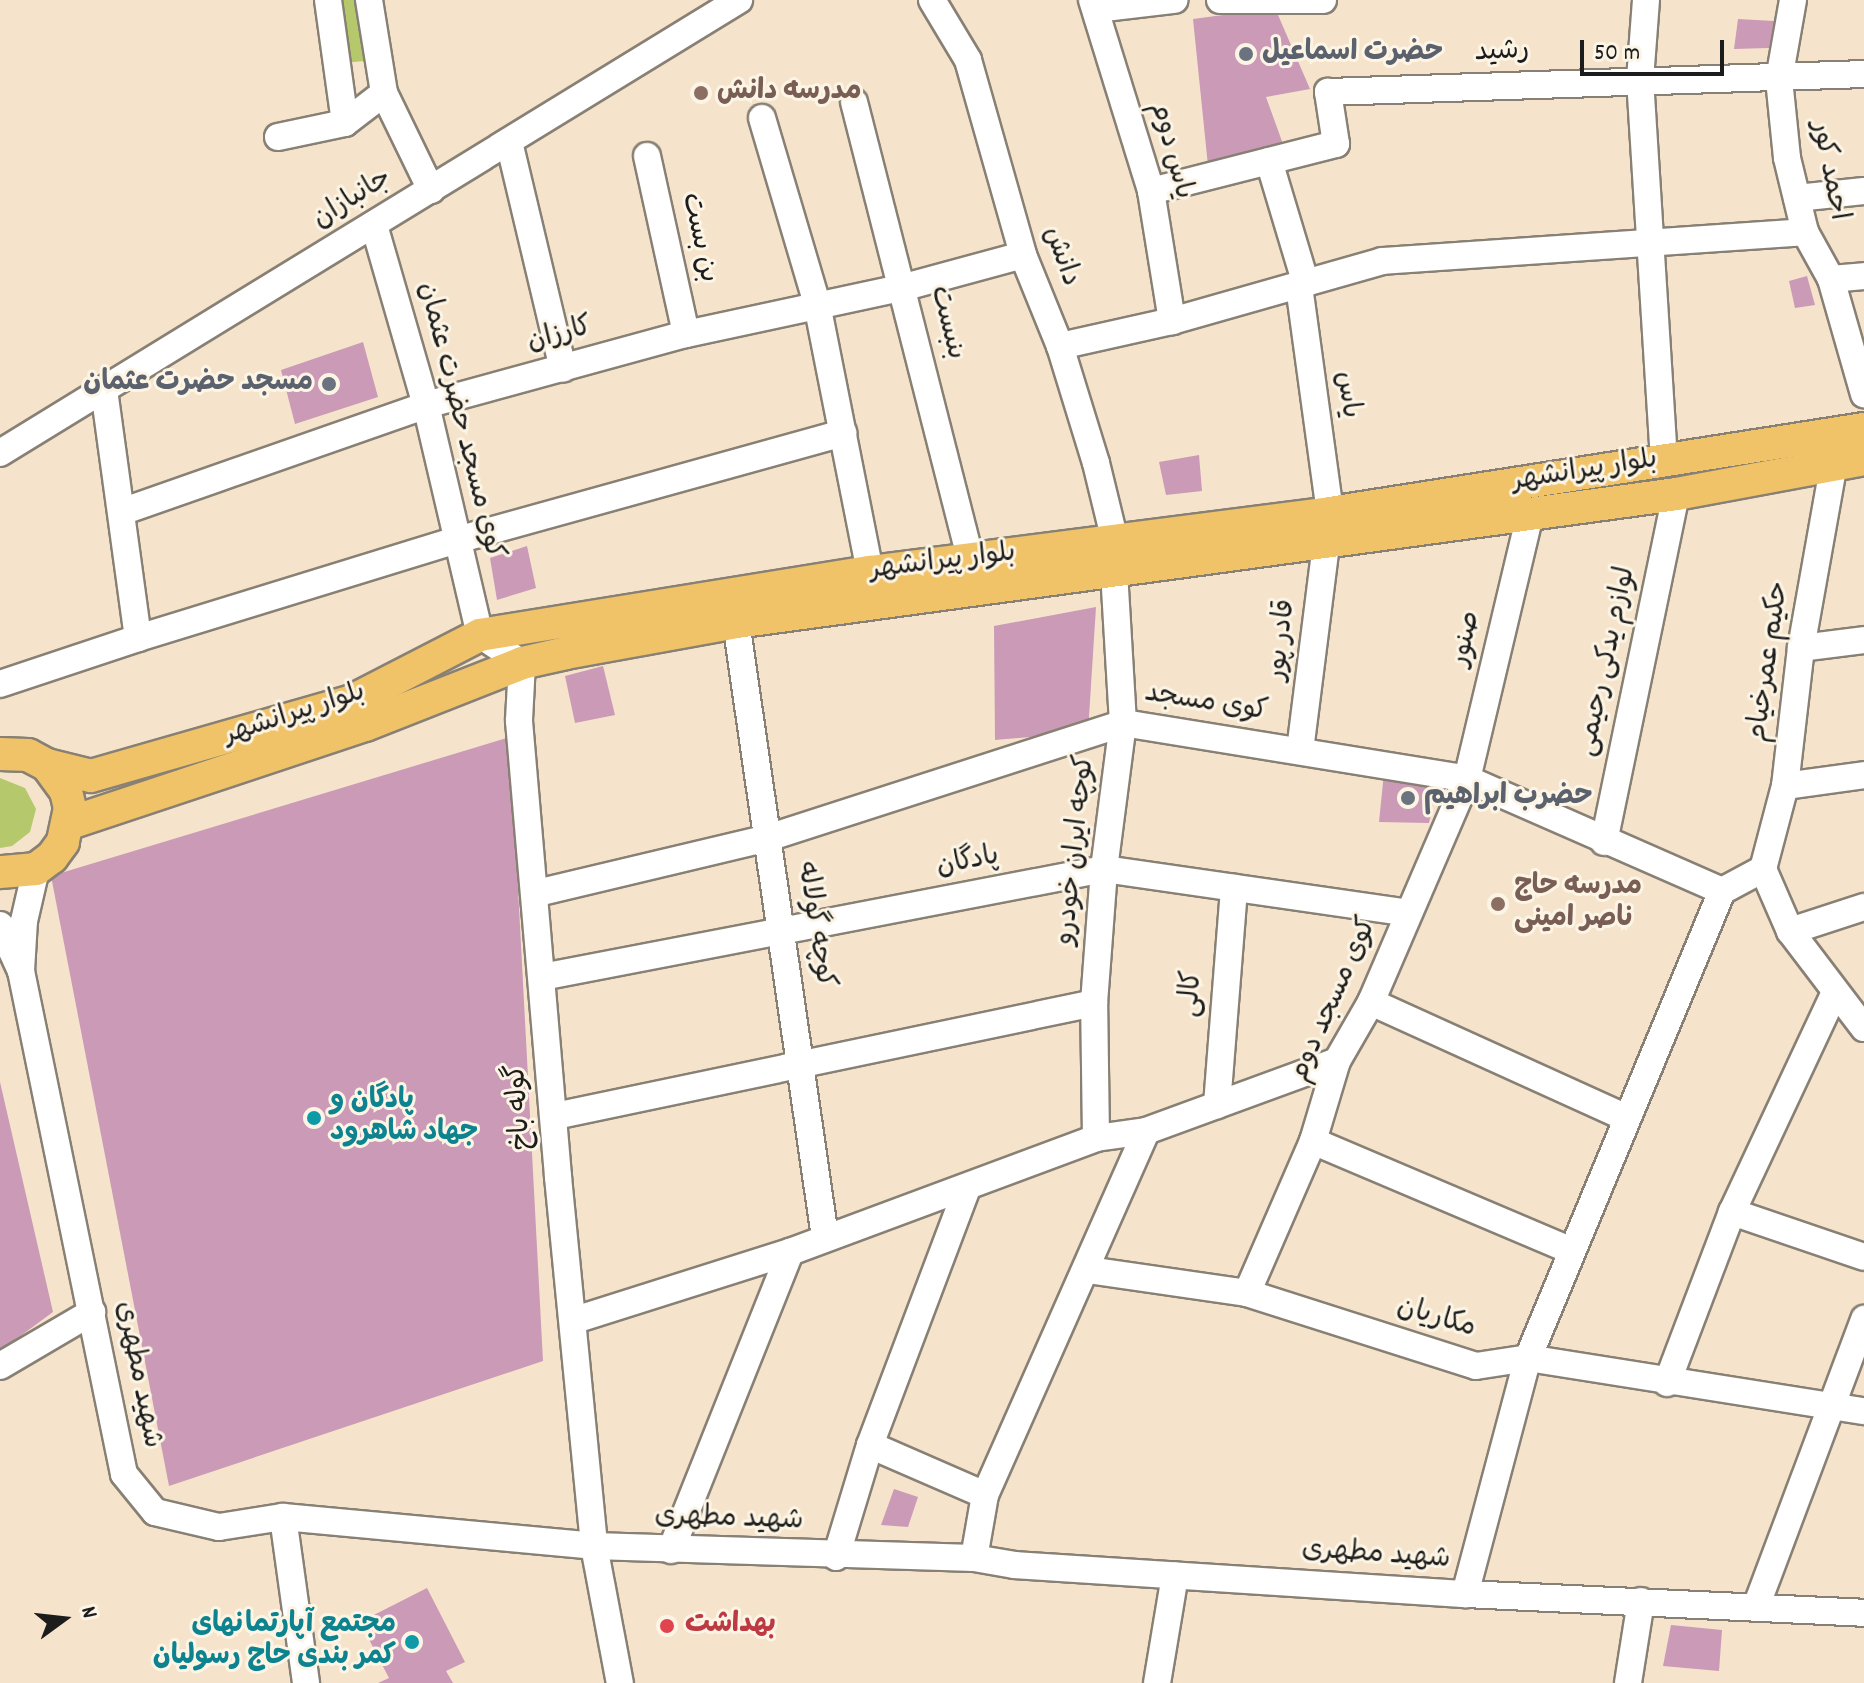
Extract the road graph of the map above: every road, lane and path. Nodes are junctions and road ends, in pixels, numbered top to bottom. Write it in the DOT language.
graph roads {
  1 [pos="328,0"];
  2 [pos="369,0"];
  3 [pos="739,0"];
  4 [pos="932,0"];
  5 [pos="1174,0"];
  6 [pos="1220,0"];
  7 [pos="1323,0"];
  8 [pos="1646,0"];
  9 [pos="1793,0"];
  10 [pos="1266,1"];
  11 [pos="1094,5"];
  12 [pos="379,65"];
  13 [pos="338,70"];
  14 [pos="1864,74"];
  15 [pos="1640,79"];
  16 [pos="1779,79"];
  17 [pos="384,93"];
  18 [pos="854,102"];
  19 [pos="762,118"];
  20 [pos="345,123"];
  21 [pos="278,137"];
  22 [pos="509,142"];
  23 [pos="647,156"];
  24 [pos="1269,161"];
  25 [pos="431,190"];
  26 [pos="1151,191"];
  27 [pos="1864,191"];
  28 [pos="1797,198"];
  29 [pos="374,225"];
  30 [pos="1805,232"];
  31 [pos="1647,244"];
  32 [pos="1023,255"];
  33 [pos="1864,276"];
  34 [pos="1831,279"];
  35 [pos="1302,285"];
  36 [pos="905,287"];
  37 [pos="817,304"];
  38 [pos="1172,321"];
  39 [pos="686,334"];
  40 [pos="1060,346"];
  41 [pos="563,369"];
  42 [pos="104,391"];
  43 [pos="1864,394"];
  44 [pos="426,405"];
  45 [pos="1864,429"];
  46 [pos="843,433"];
  47 [pos="0,453"];
  48 [pos="1664,460"];
  49 [pos="1849,461"];
  50 [pos="1676,494"];
  51 [pos="124,511"];
  52 [pos="1530,514"];
  53 [pos="1329,525"];
  54 [pos="457,540"];
  55 [pos="1114,555"];
  56 [pos="971,560"];
  57 [pos="870,572"];
  58 [pos="736,622"];
  59 [pos="480,635"];
  60 [pos="138,638"];
  61 [pos="1864,640"];
  62 [pos="1801,648"];
  63 [pos="522,663"];
  64 [pos="0,684"];
  65 [pos="1123,723"];
  66 [pos="1300,751"];
  67 [pos="0,754"];
  68 [pos="47,765"];
  69 [pos="1864,775"];
  70 [pos="1467,779"];
  71 [pos="1785,786"];
  72 [pos="70,823"];
  73 [pos="768,838"];
  74 [pos="1604,842"];
  75 [pos="36,869"];
  76 [pos="1104,869"];
  77 [pos="1763,869"];
  78 [pos="0,872"];
  79 [pos="1234,888"];
  80 [pos="1722,891"];
  81 [pos="537,893"];
  82 [pos="1864,907"];
  83 [pos="1408,913"];
  84 [pos="0,925"];
  85 [pos="1790,931"];
  86 [pos="783,932"];
  87 [pos="21,971"];
  88 [pos="542,977"];
  89 [pos="1835,992"];
  90 [pos="1371,1002"];
  91 [pos="1094,1003"];
  92 [pos="1864,1028"];
  93 [pos="1337,1061"];
  94 [pos="803,1066"];
  95 [pos="1217,1105"];
  96 [pos="555,1116"];
  97 [pos="1625,1117"];
  98 [pos="1146,1131"];
  99 [pos="1096,1138"];
  100 [pos="1313,1141"];
  101 [pos="967,1188"];
  102 [pos="1732,1212"];
  103 [pos="825,1237"];
  104 [pos="1572,1251"];
  105 [pos="790,1252"];
  106 [pos="1864,1257"];
  107 [pos="1088,1270"];
  108 [pos="1247,1293"];
  109 [pos="92,1312"];
  110 [pos="1864,1319"];
  111 [pos="575,1320"];
  112 [pos="1528,1358"];
  113 [pos="0,1366"];
  114 [pos="1667,1383"];
  115 [pos="1831,1409"];
  116 [pos="1864,1411"];
  117 [pos="870,1445"];
  118 [pos="985,1495"];
  119 [pos="283,1517"];
  120 [pos="594,1546"];
  121 [pos="671,1550"];
  122 [pos="836,1557"];
  123 [pos="974,1558"];
  124 [pos="1175,1575"];
  125 [pos="1465,1594"];
  126 [pos="1641,1601"];
  127 [pos="1756,1607"];
  128 [pos="1864,1613"];
  129 [pos="306,1683"];
  130 [pos="620,1683"];
  131 [pos="1157,1683"];
  132 [pos="1628,1683"];
  1 -- 13 [label="street"];
  2 -- 12 [label="street"];
  3 -- 22 [label="street, جانبازان"];
  4 -- 32 [label="street, دانش"];
  5 -- 11 [label="street"];
  6 -- 10 [label="street"];
  7 -- 10 [label="street"];
  8 -- 15 [label="street"];
  9 -- 16 [label="street, احمد کور"];
  11 -- 26 [label="street, یاس دوم"];
  12 -- 13 [label="street"];
  12 -- 17 [label="street"];
  13 -- 20 [label="street"];
  14 -- 16 [label="street, رشید"];
  15 -- 16 [label="street, رشید"];
  15 -- 24 [label="street, رشید"];
  15 -- 31 [label="street"];
  16 -- 28 [label="street, احمد کور"];
  17 -- 20 [label="street"];
  17 -- 25 [label="street"];
  18 -- 36 [label="street, بنبست"];
  19 -- 37 [label="street"];
  20 -- 21 [label="street"];
  22 -- 25 [label="street, جانبازان"];
  22 -- 41 [label="street"];
  23 -- 39 [label="street, بن بست"];
  24 -- 26 [label="street, رشید"];
  24 -- 35 [label="street, یاس"];
  25 -- 29 [label="street, جانبازان"];
  26 -- 38 [label="street, یاس دوم"];
  27 -- 28 [label="street"];
  28 -- 30 [label="street, احمد کور"];
  29 -- 42 [label="street, جانبازان"];
  29 -- 44 [label="street, کوی مسجد حضرت عثمان"];
  30 -- 31 [label="street"];
  30 -- 34 [label="street, احمد کور"];
  31 -- 35 [label="street"];
  31 -- 48 [label="street"];
  32 -- 36 [label="street, کارزان"];
  32 -- 40 [label="street, دانش"];
  33 -- 34 [label="street"];
  34 -- 43 [label="street, احمد کور"];
  35 -- 38 [label="street"];
  35 -- 53 [label="street, یاس"];
  36 -- 37 [label="street, کارزان"];
  36 -- 56 [label="street, بنبست"];
  37 -- 39 [label="street, کارزان"];
  37 -- 46 [label="street"];
  38 -- 40 [label="street"];
  39 -- 41 [label="street, کارزان"];
  40 -- 55 [label="street, دانش"];
  41 -- 44 [label="street, کارزان"];
  42 -- 47 [label="street, جانبازان"];
  42 -- 51 [label="street"];
  44 -- 51 [label="street, کارزان"];
  44 -- 54 [label="street, کوی مسجد حضرت عثمان"];
  45 -- 48 [label="main road, بلوار پیرانشهر"];
  46 -- 54 [label="street"];
  46 -- 57 [label="street"];
  48 -- 53 [label="main road, بلوار پیرانشهر"];
  49 -- 50 [label="main road, بلوار پیرانشهر"];
  49 -- 62 [label="street, حکیم عمرخیام"];
  50 -- 52 [label="main road, بلوار پیرانشهر"];
  50 -- 74 [label="street, لوازم یدکی رحیمی"];
  51 -- 60 [label="street"];
  52 -- 53 [label="main road, بلوار پیرانشهر"];
  52 -- 70 [label="street, صنور"];
  53 -- 55 [label="main road, بلوار پیرانشهر"];
  53 -- 66 [label="street, قادر پور"];
  54 -- 59 [label="street, کوی مسجد حضرت عثمان"];
  54 -- 60 [label="street"];
  55 -- 56 [label="main road, بلوار پیرانشهر"];
  55 -- 58 [label="main road, بلوار پیرانشهر"];
  55 -- 65 [label="street, کوچه ایران خودرو"];
  56 -- 57 [label="main road, بلوار پیرانشهر"];
  57 -- 59 [label="main road, بلوار پیرانشهر"];
  58 -- 63 [label="main road, بلوار پیرانشهر"];
  58 -- 73 [label="street, کوچه گولاله"];
  59 -- 63 [label="street"];
  59 -- 68 [label="main road, بلوار پیرانشهر"];
  60 -- 64 [label="street"];
  61 -- 62 [label="street"];
  62 -- 71 [label="street, حکیم عمرخیام"];
  63 -- 72 [label="main road, بلوار پیرانشهر"];
  63 -- 81 [label="street, گوله باخ"];
  65 -- 66 [label="street, کوی مسجد"];
  65 -- 73 [label="street, کوی مسجد"];
  65 -- 76 [label="street, کوچه ایران خودرو"];
  66 -- 70 [label="street, کوی مسجد"];
  67 -- 68 [label="main road, بلوار پیرانشهر"];
  68 -- 72 [label="main road"];
  69 -- 71 [label="street"];
  70 -- 74 [label="street, کوی مسجد"];
  70 -- 83 [label="street, کوی مسجد دوم"];
  71 -- 77 [label="street, حکیم عمرخیام"];
  72 -- 75 [label="main road"];
  73 -- 81 [label="street, کوی مسجد"];
  73 -- 86 [label="street, کوچه گولاله"];
  74 -- 80 [label="street, کوی مسجد"];
  75 -- 78 [label="main road"];
  75 -- 87 [label="street"];
  76 -- 79 [label="street, پادگان"];
  76 -- 86 [label="street, پادگان"];
  76 -- 91 [label="street, کوچه ایران خودرو"];
  77 -- 80 [label="street"];
  77 -- 85 [label="street"];
  79 -- 83 [label="street, پادگان"];
  79 -- 95 [label="street, کالی"];
  80 -- 97 [label="street"];
  81 -- 88 [label="street, گوله باخ"];
  82 -- 85 [label="street"];
  83 -- 90 [label="street, کوی مسجد دوم"];
  84 -- 87 [label="street"];
  85 -- 89 [label="street"];
  86 -- 88 [label="street, پادگان"];
  86 -- 94 [label="street, کوچه گولاله"];
  87 -- 109 [label="street, شهید مطهری"];
  88 -- 96 [label="street, گوله باخ"];
  89 -- 92 [label="street"];
  89 -- 102 [label="street"];
  90 -- 93 [label="street, کوی مسجد دوم"];
  90 -- 97 [label="street"];
  91 -- 94 [label="street"];
  91 -- 99 [label="street, کوچه ایران خودرو"];
  93 -- 95 [label="street"];
  93 -- 100 [label="street, کوی مسجد دوم"];
  94 -- 96 [label="street"];
  94 -- 103 [label="street, کوچه گولاله"];
  95 -- 98 [label="street"];
  96 -- 111 [label="street, گوله باخ"];
  97 -- 104 [label="street"];
  98 -- 99 [label="street"];
  98 -- 107 [label="street"];
  99 -- 101 [label="street"];
  100 -- 104 [label="street"];
  100 -- 108 [label="street, کوی مسجد دوم"];
  101 -- 103 [label="street"];
  101 -- 117 [label="street"];
  102 -- 106 [label="street"];
  102 -- 114 [label="street"];
  103 -- 105 [label="street"];
  104 -- 112 [label="street"];
  105 -- 111 [label="street"];
  105 -- 121 [label="street"];
  107 -- 108 [label="street, مکاریان"];
  107 -- 118 [label="street"];
  108 -- 112 [label="street, مکاریان"];
  109 -- 113 [label="street"];
  109 -- 119 [label="street, شهید مطهری"];
  110 -- 115 [label="street"];
  111 -- 120 [label="street, گوله باخ"];
  112 -- 114 [label="street, مکاریان"];
  112 -- 125 [label="street"];
  114 -- 115 [label="street, مکاریان"];
  115 -- 116 [label="street, مکاریان"];
  115 -- 127 [label="street"];
  117 -- 118 [label="street"];
  117 -- 122 [label="street"];
  118 -- 123 [label="street"];
  119 -- 120 [label="street, شهید مطهری"];
  119 -- 129 [label="street"];
  120 -- 121 [label="street, شهید مطهری"];
  120 -- 130 [label="street, گوله باخ"];
  121 -- 122 [label="street, شهید مطهری"];
  122 -- 123 [label="street, شهید مطهری"];
  123 -- 124 [label="street, شهید مطهری"];
  124 -- 125 [label="street, شهید مطهری"];
  124 -- 131 [label="street"];
  125 -- 126 [label="street, شهید مطهری"];
  126 -- 127 [label="street, شهید مطهری"];
  126 -- 132 [label="street"];
  127 -- 128 [label="street, شهید مطهری"];
}
